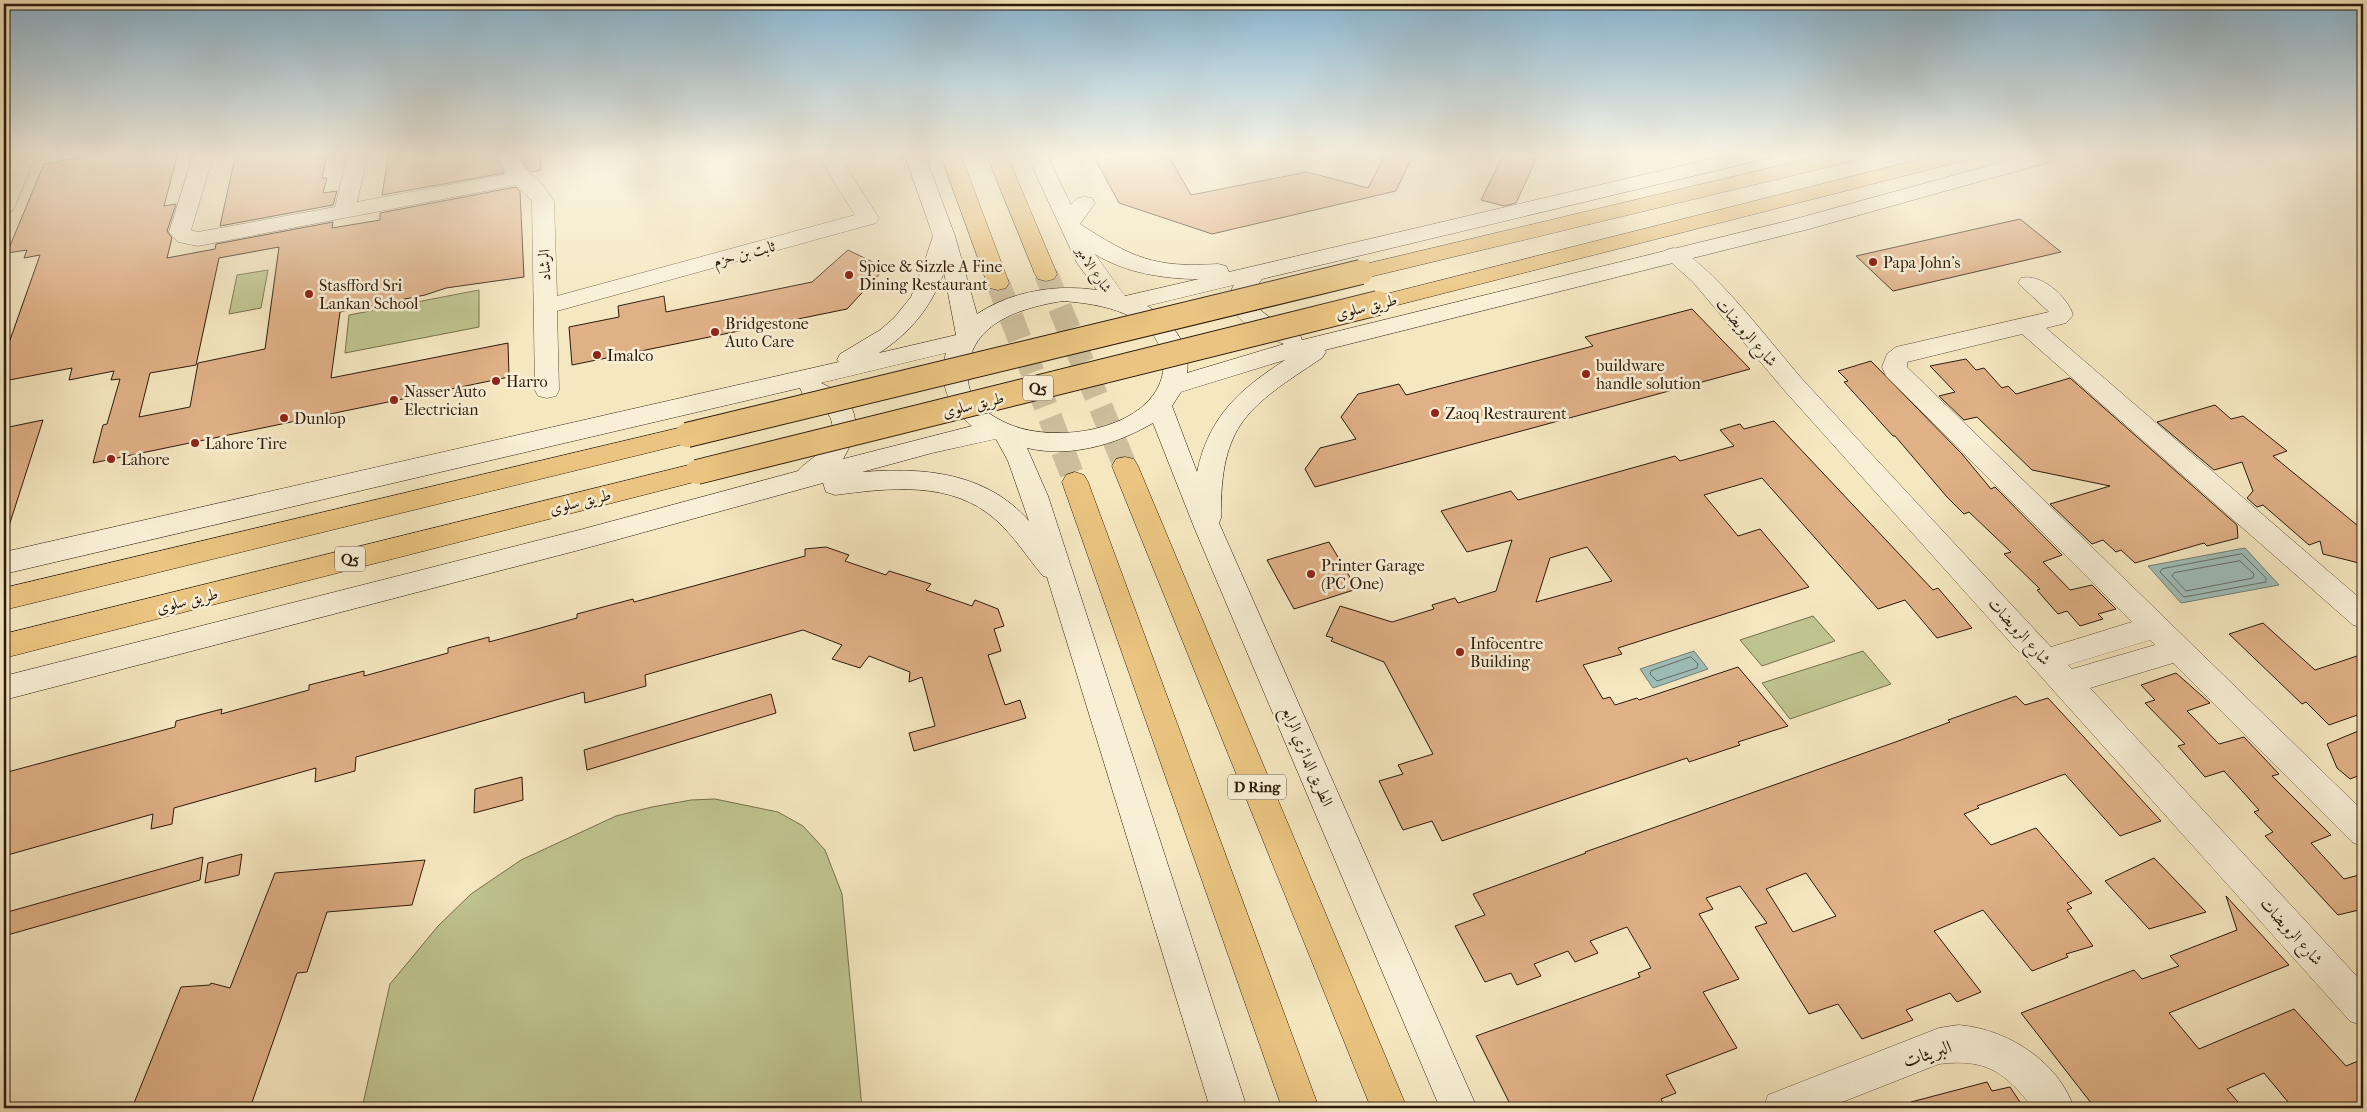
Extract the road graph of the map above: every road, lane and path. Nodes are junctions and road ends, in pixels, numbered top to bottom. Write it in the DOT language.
graph roads {
  1 [pos="188,205"];
  2 [pos="346,205"];
  3 [pos="385,205"];
  4 [pos="543,205"];
  5 [pos="859,205"];
  6 [pos="933,205"];
  7 [pos="969,205"];
  8 [pos="1017,205"];
  9 [pos="1060,205"];
  10 [pos="1083,205"];
  11 [pos="1544,205"];
  12 [pos="1645,205"];
  13 [pos="1768,205"];
  14 [pos="1872,205"];
  15 [pos="344,213"];
  16 [pos="1069,225"];
  17 [pos="944,236"];
  18 [pos="1340,252"];
  19 [pos="1674,255"];
  20 [pos="1261,271"];
  21 [pos="1046,274"];
  22 [pos="998,282"];
  23 [pos="2029,283"];
  24 [pos="1121,303"];
  25 [pos="545,307"];
  26 [pos="2027,325"];
  27 [pos="967,338"];
  28 [pos="1330,342"];
  29 [pos="823,374"];
  30 [pos="783,384"];
  31 [pos="547,390"];
  32 [pos="1165,395"];
  33 [pos="1001,432"];
  34 [pos="1125,466"];
  35 [pos="799,481"];
  36 [pos="1075,482"];
  37 [pos="769,490"];
  38 [pos="1207,527"];
  39 [pos="4,563"];
  40 [pos="1060,575"];
  41 [pos="4,599"];
  42 [pos="2363,617"];
  43 [pos="2156,628"];
  44 [pos="4,646"];
  45 [pos="2178,650"];
  46 [pos="2046,660"];
  47 [pos="2067,683"];
  48 [pos="4,688"];
  49 [pos="2363,832"];
  50 [pos="2363,1009"];
  51 [pos="1223,1101"];
  52 [pos="1301,1108"];
  53 [pos="1389,1108"];
  54 [pos="1459,1108"];
  55 [pos="1781,1108"];
  56 [pos="2056,1108"];
  1 -- 15 [label="main road"];
  2 -- 15 [label="main road"];
  3 -- 15 [label="main road"];
  4 -- 25 [label="main road, الرشاد"];
  5 -- 25 [label="main road, ثابت بن حزم"];
  6 -- 17 [label="main road"];
  7 -- 22 [label="highway"];
  8 -- 21 [label="highway"];
  9 -- 16 [label="main road, شارع الامير"];
  10 -- 16 [label="main road"];
  11 -- 18 [label="main road"];
  12 -- 41 [label="highway, طريق سلوى / Q5, bridge"];
  13 -- 44 [label="highway, طريق سلوى / Q5, bridge"];
  14 -- 19 [label="main road, طريق سلوى"];
  16 -- 18 [label="main road"];
  16 -- 24 [label="main road, شارع الامير"];
  17 -- 27 [label="main road"];
  17 -- 29 [label="main road"];
  18 -- 20 [label="main road"];
  19 -- 28 [label="main road, طريق سلوى"];
  19 -- 46 [label="main road, شارع الرويضات"];
  20 -- 24 [label="main road"];
  20 -- 28 [label="main road"];
  23 -- 26 [label="main road"];
  24 -- 27 [label="main road"];
  24 -- 32 [label="main road"];
  25 -- 31 [label="main road, الرشاد"];
  26 -- 42 [label="main road"];
  26 -- 43 [label="main road"];
  27 -- 29 [label="main road"];
  27 -- 33 [label="main road"];
  28 -- 32 [label="main road, طريق سلوى"];
  28 -- 38 [label="main road"];
  29 -- 30 [label="main road"];
  30 -- 35 [label="main road"];
  30 -- 39 [label="main road"];
  32 -- 33 [label="main road, طريق سلوى"];
  32 -- 38 [label="main road, الطريق الدائري الرابع"];
  33 -- 35 [label="main road, طريق سلوى"];
  33 -- 40 [label="main road"];
  34 -- 53 [label="highway, D Ring"];
  35 -- 37 [label="main road, طريق سلوى"];
  36 -- 52 [label="highway"];
  37 -- 40 [label="main road"];
  37 -- 48 [label="main road, طريق سلوى"];
  38 -- 54 [label="main road, الطريق الدائري الرابع"];
  40 -- 51 [label="main road"];
  43 -- 45 [label="main road"];
  43 -- 46 [label="main road"];
  45 -- 47 [label="main road"];
  45 -- 49 [label="main road"];
  46 -- 47 [label="main road, شارع الرويضات"];
  47 -- 50 [label="main road, شارع الرويضات"];
  55 -- 56 [label="main road, البريثات"];
}
